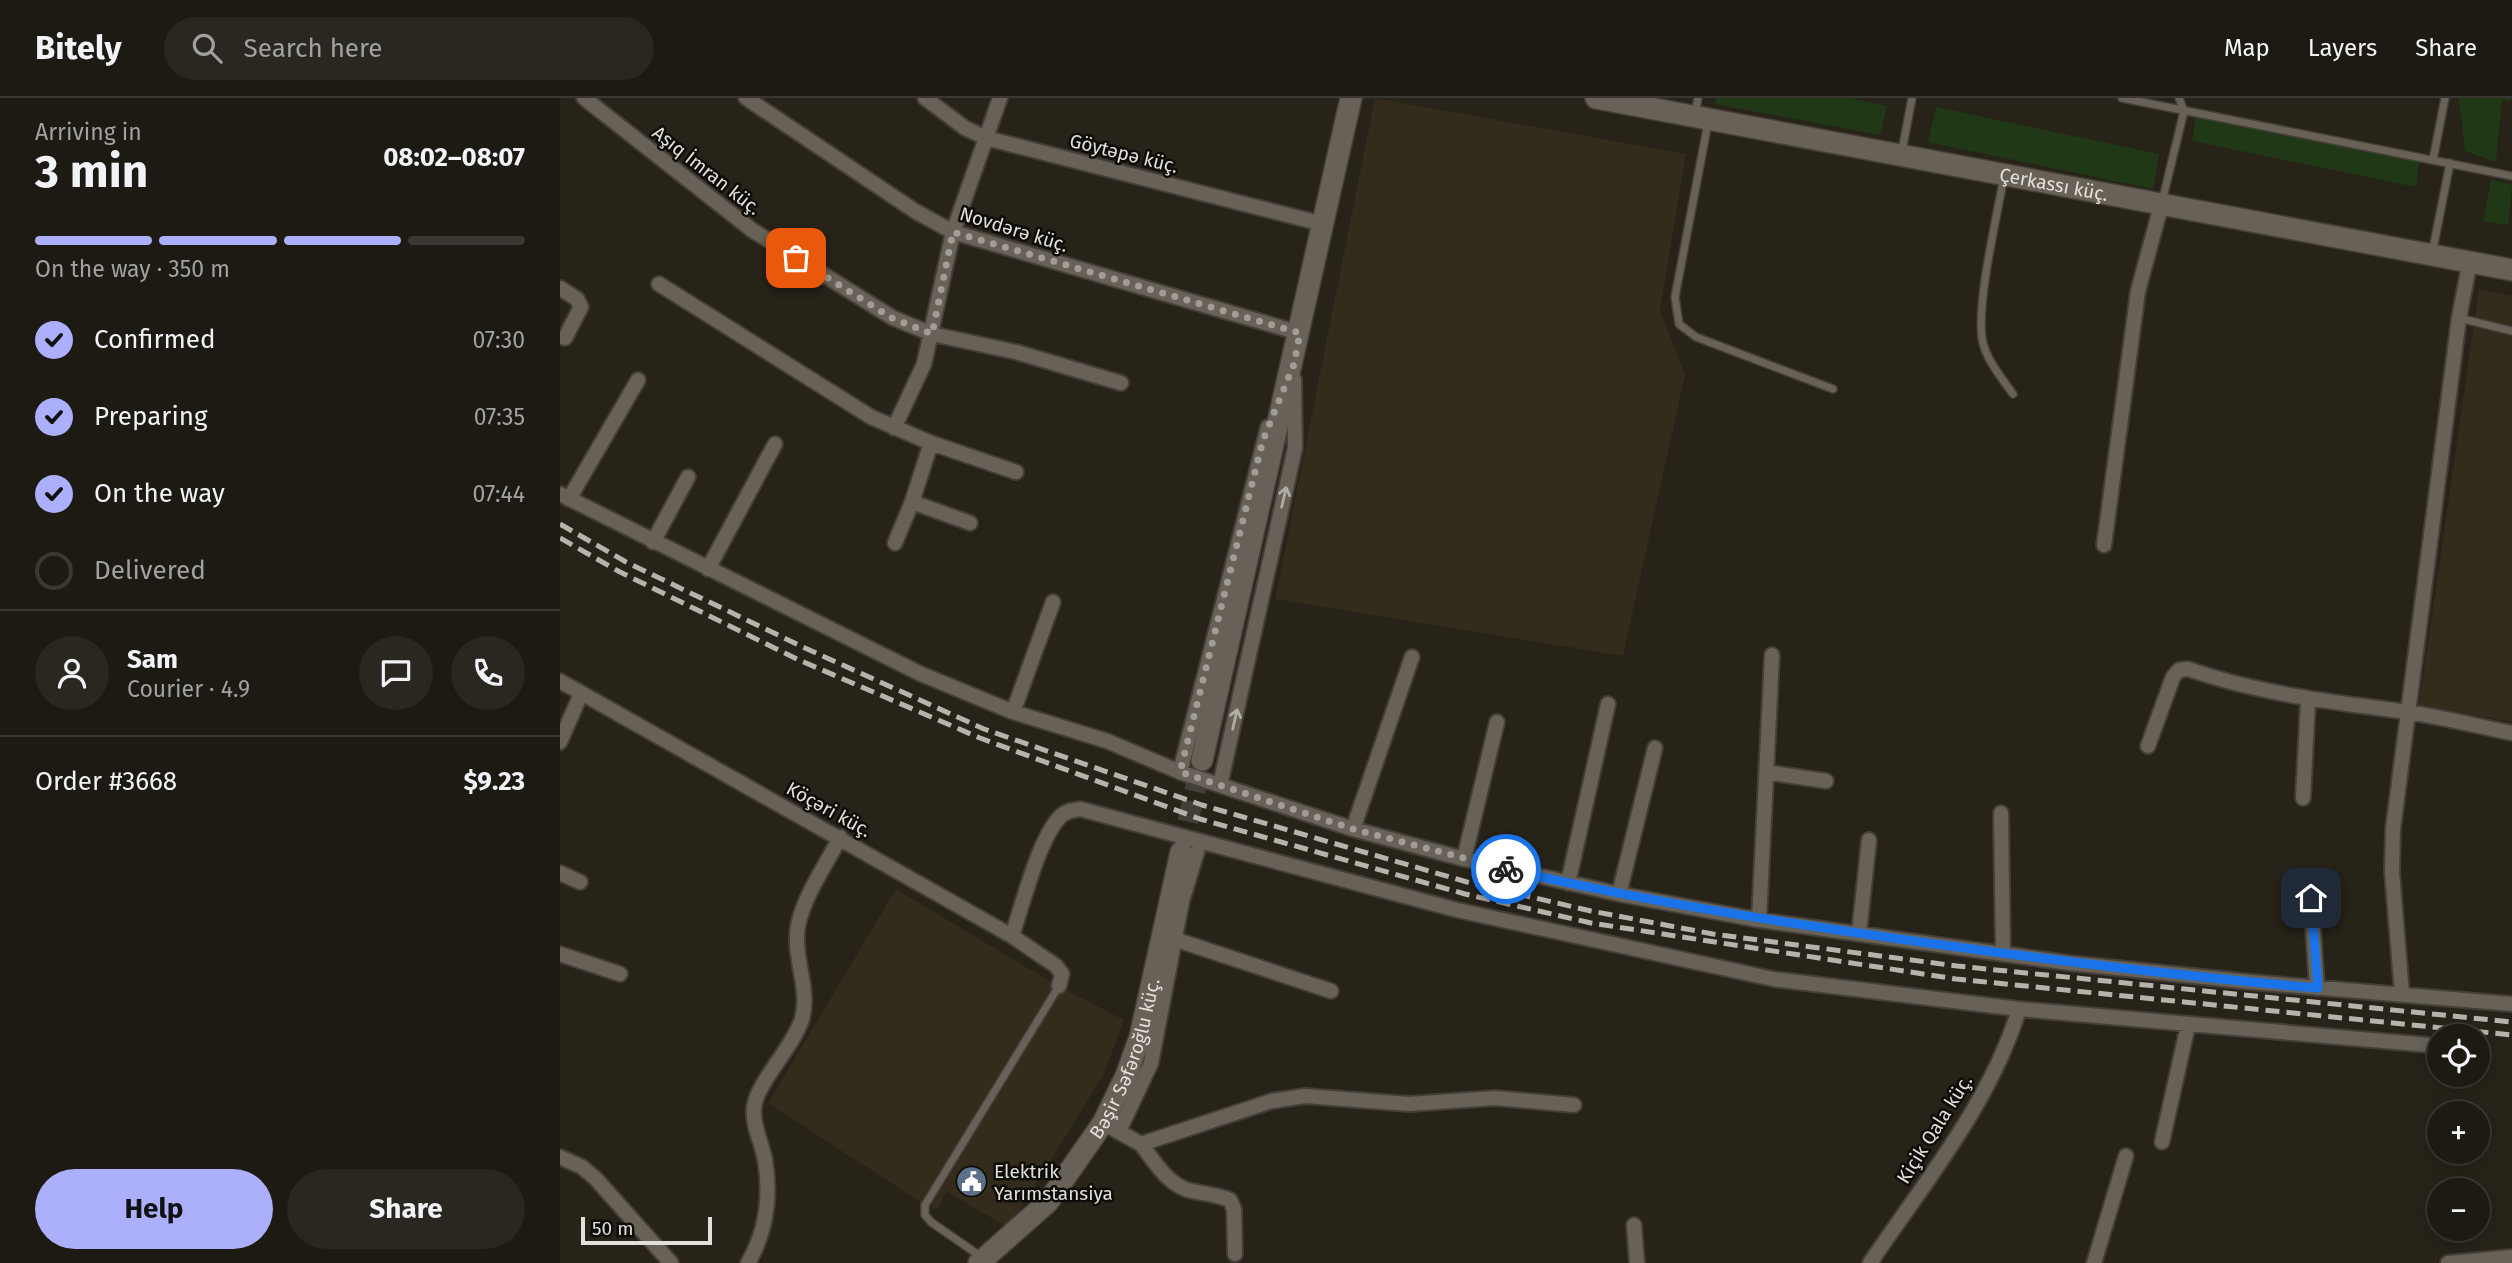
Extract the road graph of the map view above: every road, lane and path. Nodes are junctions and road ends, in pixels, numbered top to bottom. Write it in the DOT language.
graph roads {
  1 [pos="584,98"];
  2 [pos="746,98"];
  3 [pos="925,98"];
  4 [pos="1000,98"];
  5 [pos="1351,98"];
  6 [pos="1596,98"];
  7 [pos="1912,98"];
  8 [pos="2122,98"];
  9 [pos="2179,98"];
  10 [pos="2445,98"];
  11 [pos="1700,111"];
  12 [pos="2184,111"];
  13 [pos="986,138"];
  14 [pos="1901,156"];
  15 [pos="2433,160"];
  16 [pos="2450,163"];
  17 [pos="2004,175"];
  18 [pos="2512,176"];
  19 [pos="2161,206"];
  20 [pos="1323,224"];
  21 [pos="953,232"];
  22 [pos="2432,255"];
  23 [pos="2470,261"];
  24 [pos="2512,270"];
  25 [pos="659,284"];
  26 [pos="560,288"];
  27 [pos="2459,318"];
  28 [pos="2512,331"];
  29 [pos="1300,333"];
  30 [pos="932,334"];
  31 [pos="565,338"];
  32 [pos="1294,364"];
  33 [pos="638,380"];
  34 [pos="1121,383"];
  35 [pos="1833,389"];
  36 [pos="2013,394"];
  37 [pos="894,428"];
  38 [pos="931,443"];
  39 [pos="775,444"];
  40 [pos="1016,472"];
  41 [pos="688,477"];
  42 [pos="564,497"];
  43 [pos="912,502"];
  44 [pos="970,523"];
  45 [pos="653,542"];
  46 [pos="895,543"];
  47 [pos="2104,545"];
  48 [pos="708,569"];
  49 [pos="1053,602"];
  50 [pos="1772,654"];
  51 [pos="1412,657"];
  52 [pos="560,681"];
  53 [pos="581,694"];
  54 [pos="2308,701"];
  55 [pos="1608,704"];
  56 [pos="1013,712"];
  57 [pos="2410,713"];
  58 [pos="1497,722"];
  59 [pos="2512,733"];
  60 [pos="560,742"];
  61 [pos="2148,746"];
  62 [pos="1655,748"];
  63 [pos="1202,760"];
  64 [pos="1180,772"];
  65 [pos="1766,772"];
  66 [pos="1826,781"];
  67 [pos="1220,786"];
  68 [pos="2303,798"];
  69 [pos="2001,814"];
  70 [pos="1353,829"];
  71 [pos="840,837"];
  72 [pos="1869,840"];
  73 [pos="1190,847"];
  74 [pos="1464,859"];
  75 [pos="560,873"];
  76 [pos="580,882"];
  77 [pos="1568,883"];
  78 [pos="1619,894"];
  79 [pos="2311,898"];
  80 [pos="1759,920"];
  81 [pos="1859,933"];
  82 [pos="1012,936"];
  83 [pos="1174,939"];
  84 [pos="2003,953"];
  85 [pos="560,954"];
  86 [pos="620,974"];
  87 [pos="1059,986"];
  88 [pos="2318,988"];
  89 [pos="1331,991"];
  90 [pos="2402,994"];
  91 [pos="2512,1004"];
  92 [pos="2018,1009"];
  93 [pos="2189,1025"];
  94 [pos="2427,1045"];
  95 [pos="1574,1105"];
  96 [pos="1111,1127"];
  97 [pos="2162,1142"];
  98 [pos="1141,1144"];
  99 [pos="2126,1156"];
  100 [pos="560,1157"];
  101 [pos="1634,1225"];
  102 [pos="1235,1254"];
  103 [pos="2512,1257"];
  104 [pos="981,1261"];
  105 [pos="671,1263"];
  106 [pos="748,1263"];
  107 [pos="1637,1263"];
  108 [pos="1870,1263"];
  109 [pos="2094,1263"];
  110 [pos="2448,1263"];
  1 -- 30 [label="street, Aşıq İmran küç."];
  2 -- 21 [label="street, Novdərə küç."];
  3 -- 13 [label="street, Göytəpə küç."];
  4 -- 13 [label="street"];
  5 -- 20 [label="street"];
  6 -- 11 [label="street, Çerkassı küç."];
  7 -- 14 [label="lane"];
  8 -- 12 [label="lane"];
  9 -- 12 [label="lane"];
  10 -- 15 [label="lane"];
  11 -- 14 [label="street, Çerkassı küç."];
  11 -- 35 [label="lane"];
  12 -- 15 [label="lane"];
  12 -- 19 [label="lane"];
  13 -- 20 [label="street, Göytəpə küç."];
  13 -- 21 [label="street"];
  14 -- 17 [label="street, Çerkassı küç."];
  15 -- 16 [label="lane"];
  16 -- 18 [label="lane"];
  16 -- 22 [label="lane"];
  17 -- 19 [label="street, Çerkassı küç."];
  17 -- 36 [label="lane"];
  19 -- 22 [label="street, Çerkassı küç."];
  19 -- 47 [label="street"];
  20 -- 29 [label="street"];
  21 -- 29 [label="street, Novdərə küç."];
  21 -- 30 [label="street"];
  22 -- 23 [label="street, Çerkassı küç."];
  23 -- 24 [label="street, Çerkassı küç."];
  23 -- 27 [label="street"];
  25 -- 37 [label="street"];
  26 -- 31 [label="street"];
  27 -- 28 [label="lane"];
  27 -- 57 [label="street"];
  29 -- 32 [label="street"];
  30 -- 34 [label="street, Aşıq İmran küç."];
  30 -- 37 [label="street"];
  32 -- 63 [label="street"];
  32 -- 64 [label="street"];
  67 -- 32 [label="street, one-way"];
  33 -- 42 [label="street"];
  37 -- 38 [label="street"];
  38 -- 40 [label="street"];
  38 -- 43 [label="street"];
  39 -- 48 [label="street"];
  41 -- 45 [label="street"];
  42 -- 45 [label="street"];
  43 -- 44 [label="street"];
  43 -- 46 [label="street"];
  45 -- 48 [label="street"];
  48 -- 56 [label="street"];
  49 -- 56 [label="street"];
  50 -- 65 [label="street"];
  51 -- 70 [label="street"];
  52 -- 53 [label="street, Köçəri küç."];
  53 -- 60 [label="street"];
  53 -- 71 [label="street, Köçəri küç."];
  54 -- 57 [label="street"];
  54 -- 61 [label="street"];
  54 -- 68 [label="street"];
  55 -- 77 [label="street"];
  56 -- 64 [label="street"];
  57 -- 59 [label="street"];
  57 -- 90 [label="street"];
  58 -- 74 [label="street"];
  62 -- 78 [label="street"];
  64 -- 67 [label="street"];
  65 -- 66 [label="street"];
  65 -- 80 [label="street"];
  67 -- 70 [label="street"];
  69 -- 84 [label="street"];
  70 -- 74 [label="street"];
  71 -- 82 [label="street, Köçəri küç."];
  71 -- 106 [label="street"];
  72 -- 81 [label="street"];
  73 -- 82 [label="street"];
  73 -- 83 [label="street"];
  73 -- 92 [label="street"];
  73 -- 96 [label="street, Bəşir Səfəroğlu küç."];
  74 -- 77 [label="street"];
  75 -- 76 [label="street"];
  77 -- 78 [label="street"];
  78 -- 80 [label="street"];
  79 -- 88 [label="street"];
  80 -- 81 [label="street"];
  81 -- 84 [label="street"];
  82 -- 87 [label="street, Köçəri küç."];
  83 -- 89 [label="street"];
  83 -- 96 [label="street"];
  84 -- 88 [label="street"];
  85 -- 86 [label="street"];
  87 -- 104 [label="lane"];
  88 -- 90 [label="street"];
  90 -- 91 [label="street"];
  92 -- 93 [label="street"];
  92 -- 108 [label="street, Kiçik Qala küç."];
  93 -- 94 [label="street"];
  93 -- 97 [label="street"];
  95 -- 98 [label="street"];
  96 -- 98 [label="street"];
  96 -- 104 [label="street, Bəşir Səfəroğlu küç."];
  98 -- 102 [label="street"];
  99 -- 109 [label="street"];
  100 -- 105 [label="street"];
  101 -- 107 [label="street"];
  103 -- 110 [label="street"];
}
